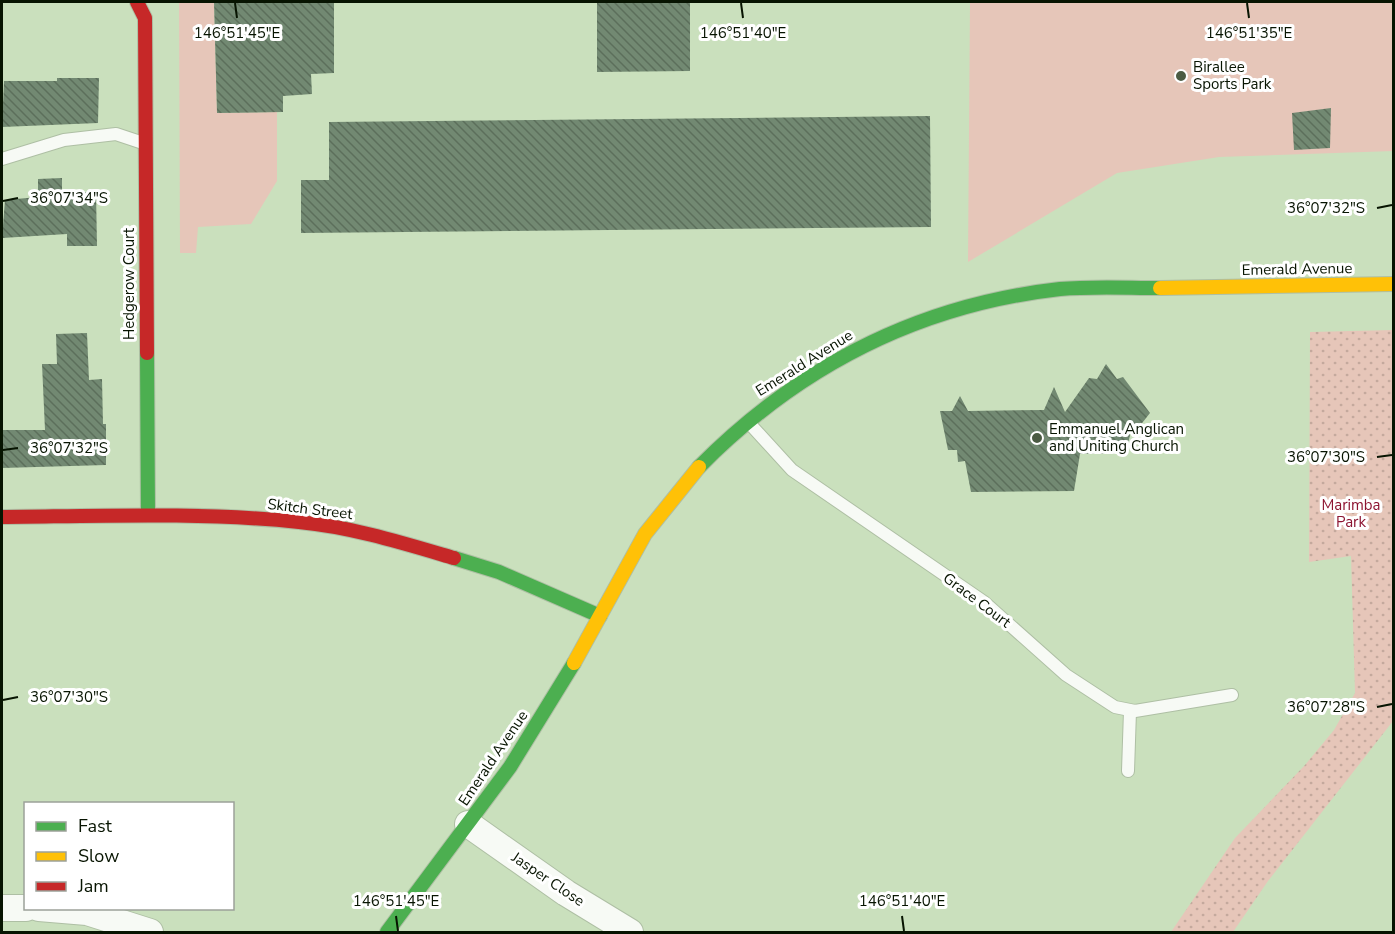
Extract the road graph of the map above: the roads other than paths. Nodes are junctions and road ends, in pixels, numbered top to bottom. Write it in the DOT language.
graph roads {
  1 [pos="137,2"];
  2 [pos="144,143"];
  3 [pos="2,159"];
  4 [pos="1394,284"];
  5 [pos="746,420"];
  6 [pos="148,514"];
  7 [pos="2,517"];
  8 [pos="600,616"];
  9 [pos="1232,695"];
  10 [pos="1130,711"];
  11 [pos="1128,771"];
  12 [pos="468,824"];
  13 [pos="2,908"];
  14 [pos="24,908"];
  15 [pos="55,910"];
  16 [pos="150,933"];
  17 [pos="387,933"];
  18 [pos="630,933"];
  1 -- 2 [label="street, Hedgerow Court"];
  2 -- 3 [label="lane"];
  2 -- 6 [label="street, Hedgerow Court"];
  4 -- 5 [label="street, Emerald Avenue"];
  5 -- 8 [label="street, Emerald Avenue"];
  5 -- 10 [label="lane, Grace Court"];
  6 -- 7 [label="street, Skitch Street"];
  6 -- 8 [label="street, Skitch Street"];
  8 -- 12 [label="street, Emerald Avenue"];
  9 -- 10 [label="lane"];
  10 -- 11 [label="lane"];
  12 -- 17 [label="street, Emerald Avenue"];
  12 -- 18 [label="street, Jasper Close"];
  13 -- 14 [label="street"];
  15 -- 16 [label="street"];
}
